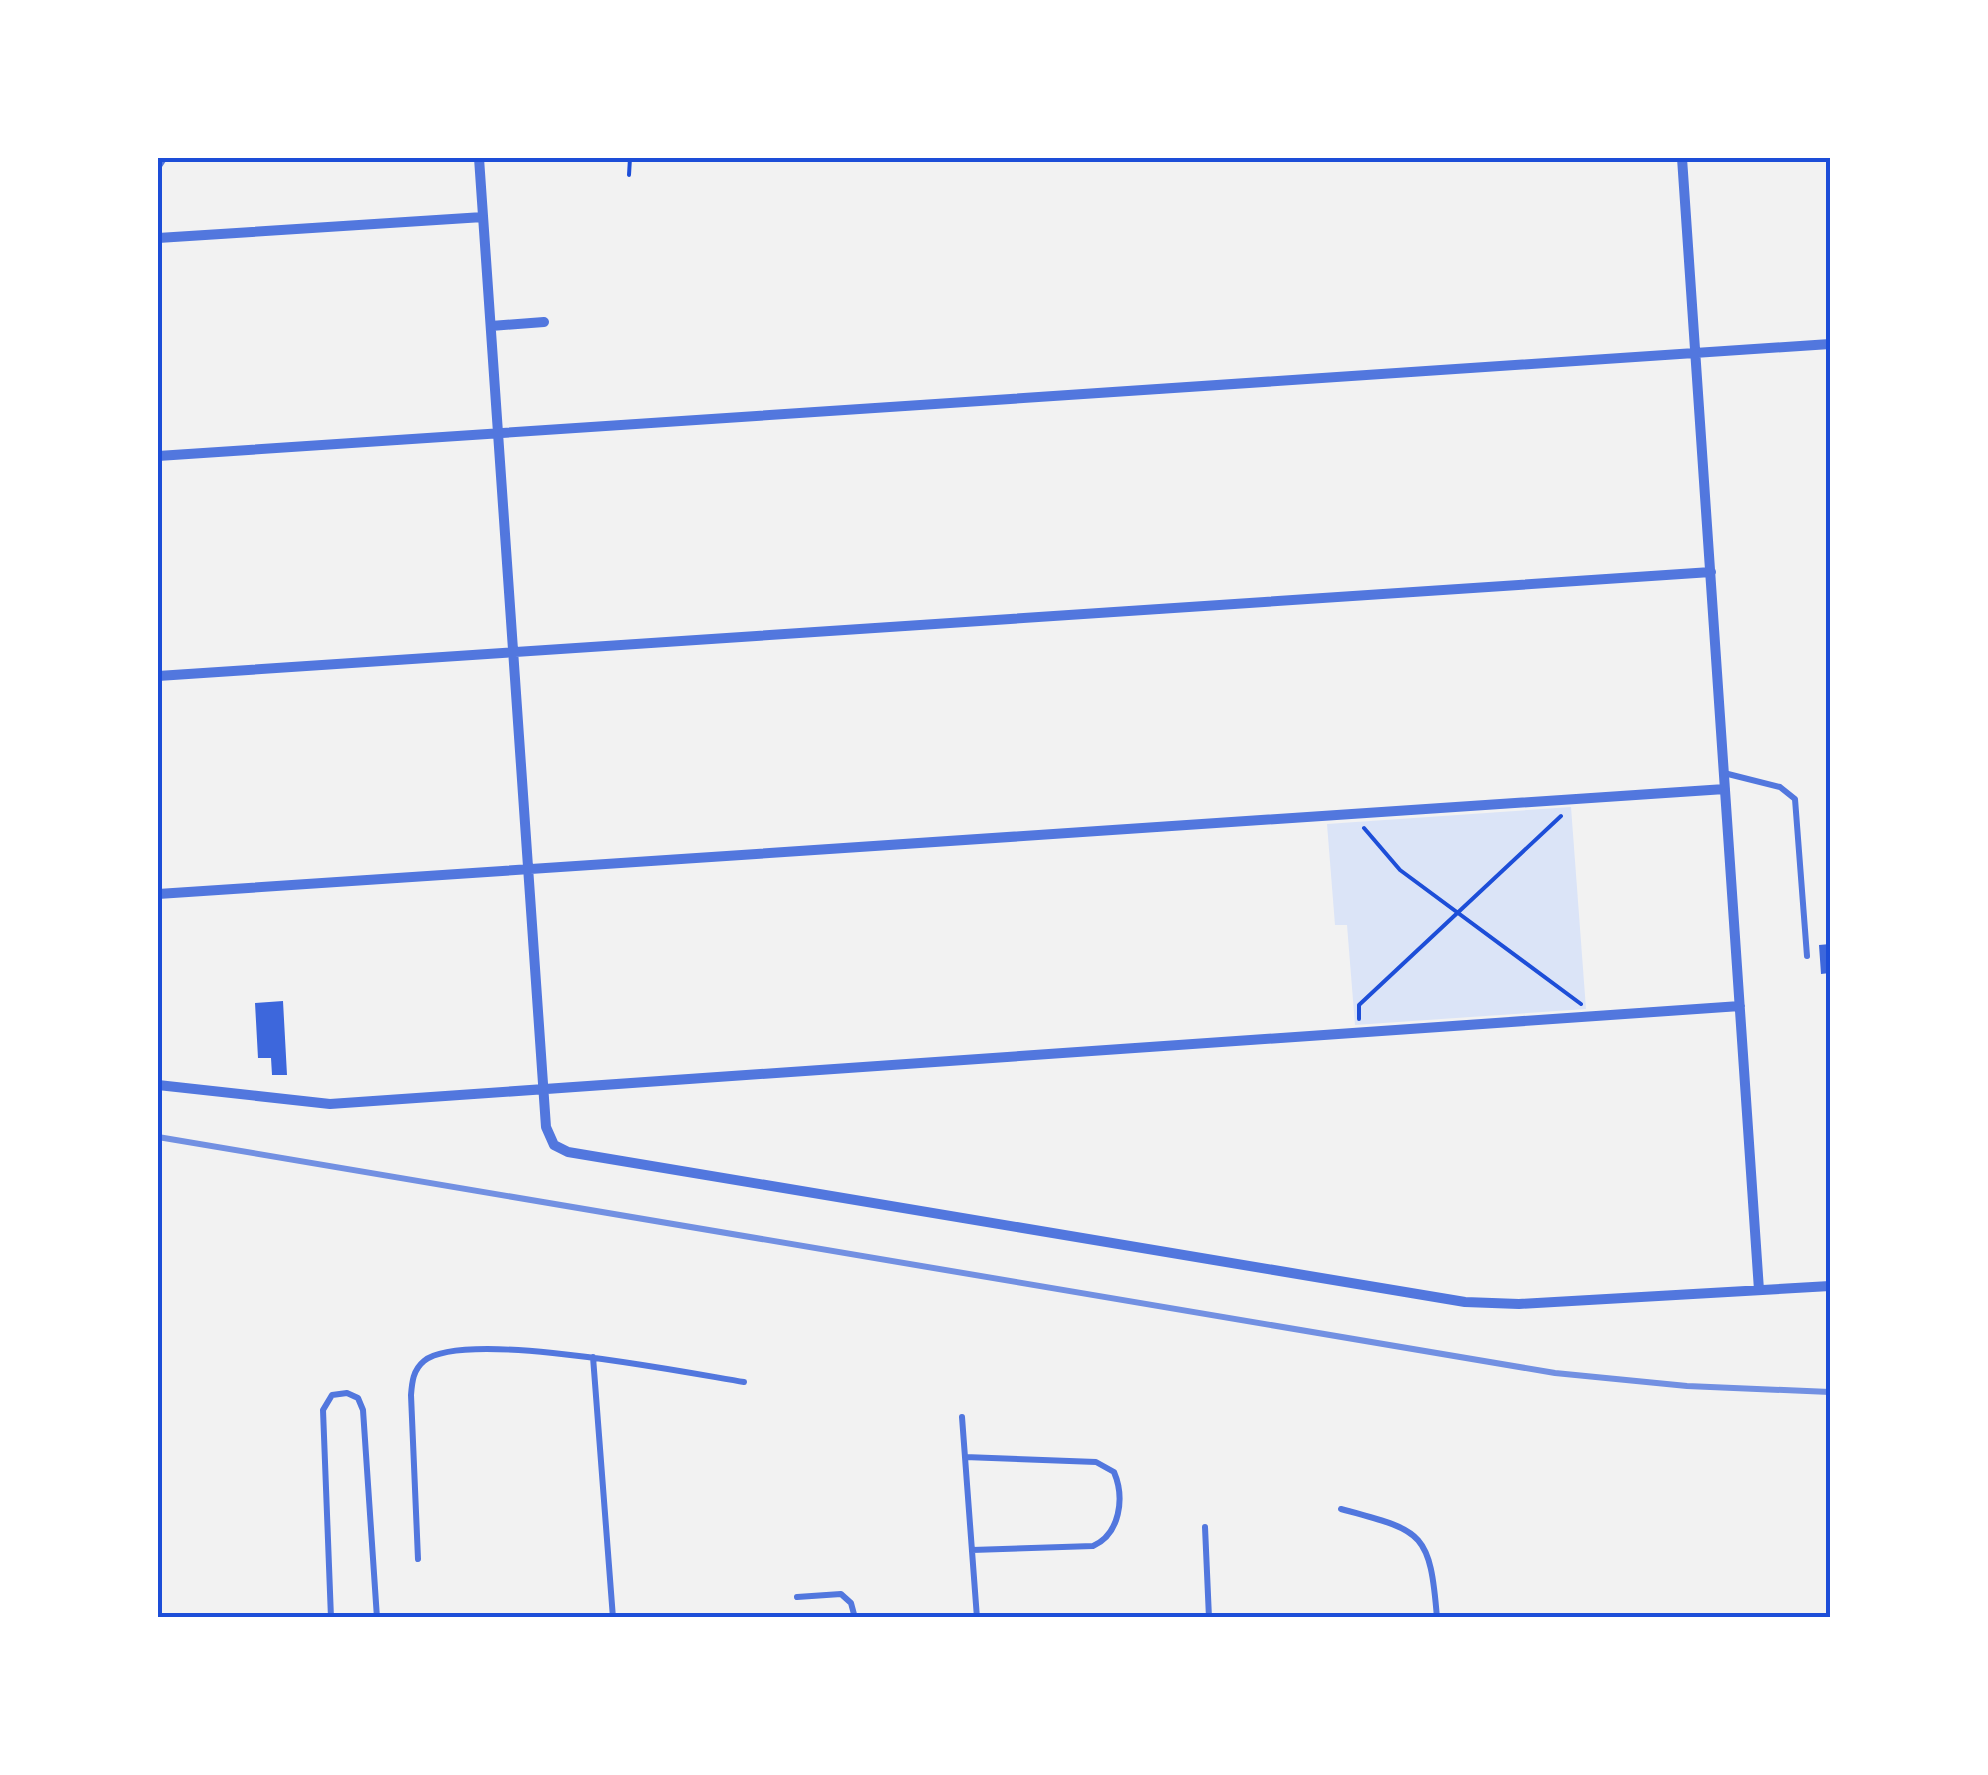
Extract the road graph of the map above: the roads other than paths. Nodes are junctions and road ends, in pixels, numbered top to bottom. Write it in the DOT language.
graph roads {
  1 [pos="162,158"];
  2 [pos="479,158"];
  3 [pos="1682,158"];
  4 [pos="158,164"];
  5 [pos="484,217"];
  6 [pos="158,238"];
  7 [pos="544,322"];
  8 [pos="491,326"];
  9 [pos="1830,344"];
  10 [pos="1696,353"];
  11 [pos="498,433"];
  12 [pos="158,456"];
  13 [pos="1710,572"];
  14 [pos="513,653"];
  15 [pos="158,676"];
  16 [pos="1724,773"];
  17 [pos="1725,788"];
  18 [pos="528,869"];
  19 [pos="158,894"];
  20 [pos="1807,956"];
  21 [pos="1740,1006"];
  22 [pos="162,1087"];
  23 [pos="543,1089"];
  24 [pos="1830,1286"];
  25 [pos="1759,1290"];
  26 [pos="592,1357"];
  27 [pos="744,1382"];
  28 [pos="962,1417"];
  29 [pos="965,1457"];
  30 [pos="1341,1509"];
  31 [pos="1204,1527"];
  32 [pos="972,1550"];
  33 [pos="418,1559"];
  34 [pos="796,1598"];
  35 [pos="331,1618"];
  36 [pos="377,1618"];
  37 [pos="613,1618"];
  38 [pos="855,1618"];
  39 [pos="977,1618"];
  40 [pos="1209,1618"];
  41 [pos="1437,1618"];
  1 -- 4 [label="street"];
  2 -- 5 [label="street"];
  3 -- 10 [label="street"];
  5 -- 6 [label="street"];
  5 -- 8 [label="street"];
  7 -- 8 [label="street"];
  8 -- 11 [label="street"];
  9 -- 10 [label="street"];
  10 -- 11 [label="street"];
  10 -- 13 [label="street"];
  11 -- 12 [label="street"];
  11 -- 14 [label="street"];
  13 -- 14 [label="street"];
  13 -- 16 [label="street"];
  14 -- 15 [label="street"];
  14 -- 18 [label="street"];
  16 -- 17 [label="street"];
  16 -- 20 [label="lane"];
  17 -- 18 [label="street"];
  17 -- 21 [label="street"];
  18 -- 19 [label="street"];
  18 -- 23 [label="street"];
  21 -- 23 [label="street"];
  21 -- 25 [label="street"];
  22 -- 23 [label="street"];
  23 -- 25 [label="street"];
  24 -- 25 [label="street"];
  26 -- 27 [label="lane"];
  26 -- 33 [label="lane"];
  26 -- 37 [label="lane"];
  28 -- 29 [label="lane"];
  29 -- 32 [label="lane"];
  29 -- 32 [label="lane"];
  30 -- 41 [label="lane"];
  31 -- 40 [label="lane"];
  32 -- 39 [label="lane"];
  34 -- 38 [label="lane"];
  35 -- 36 [label="lane"];
}
